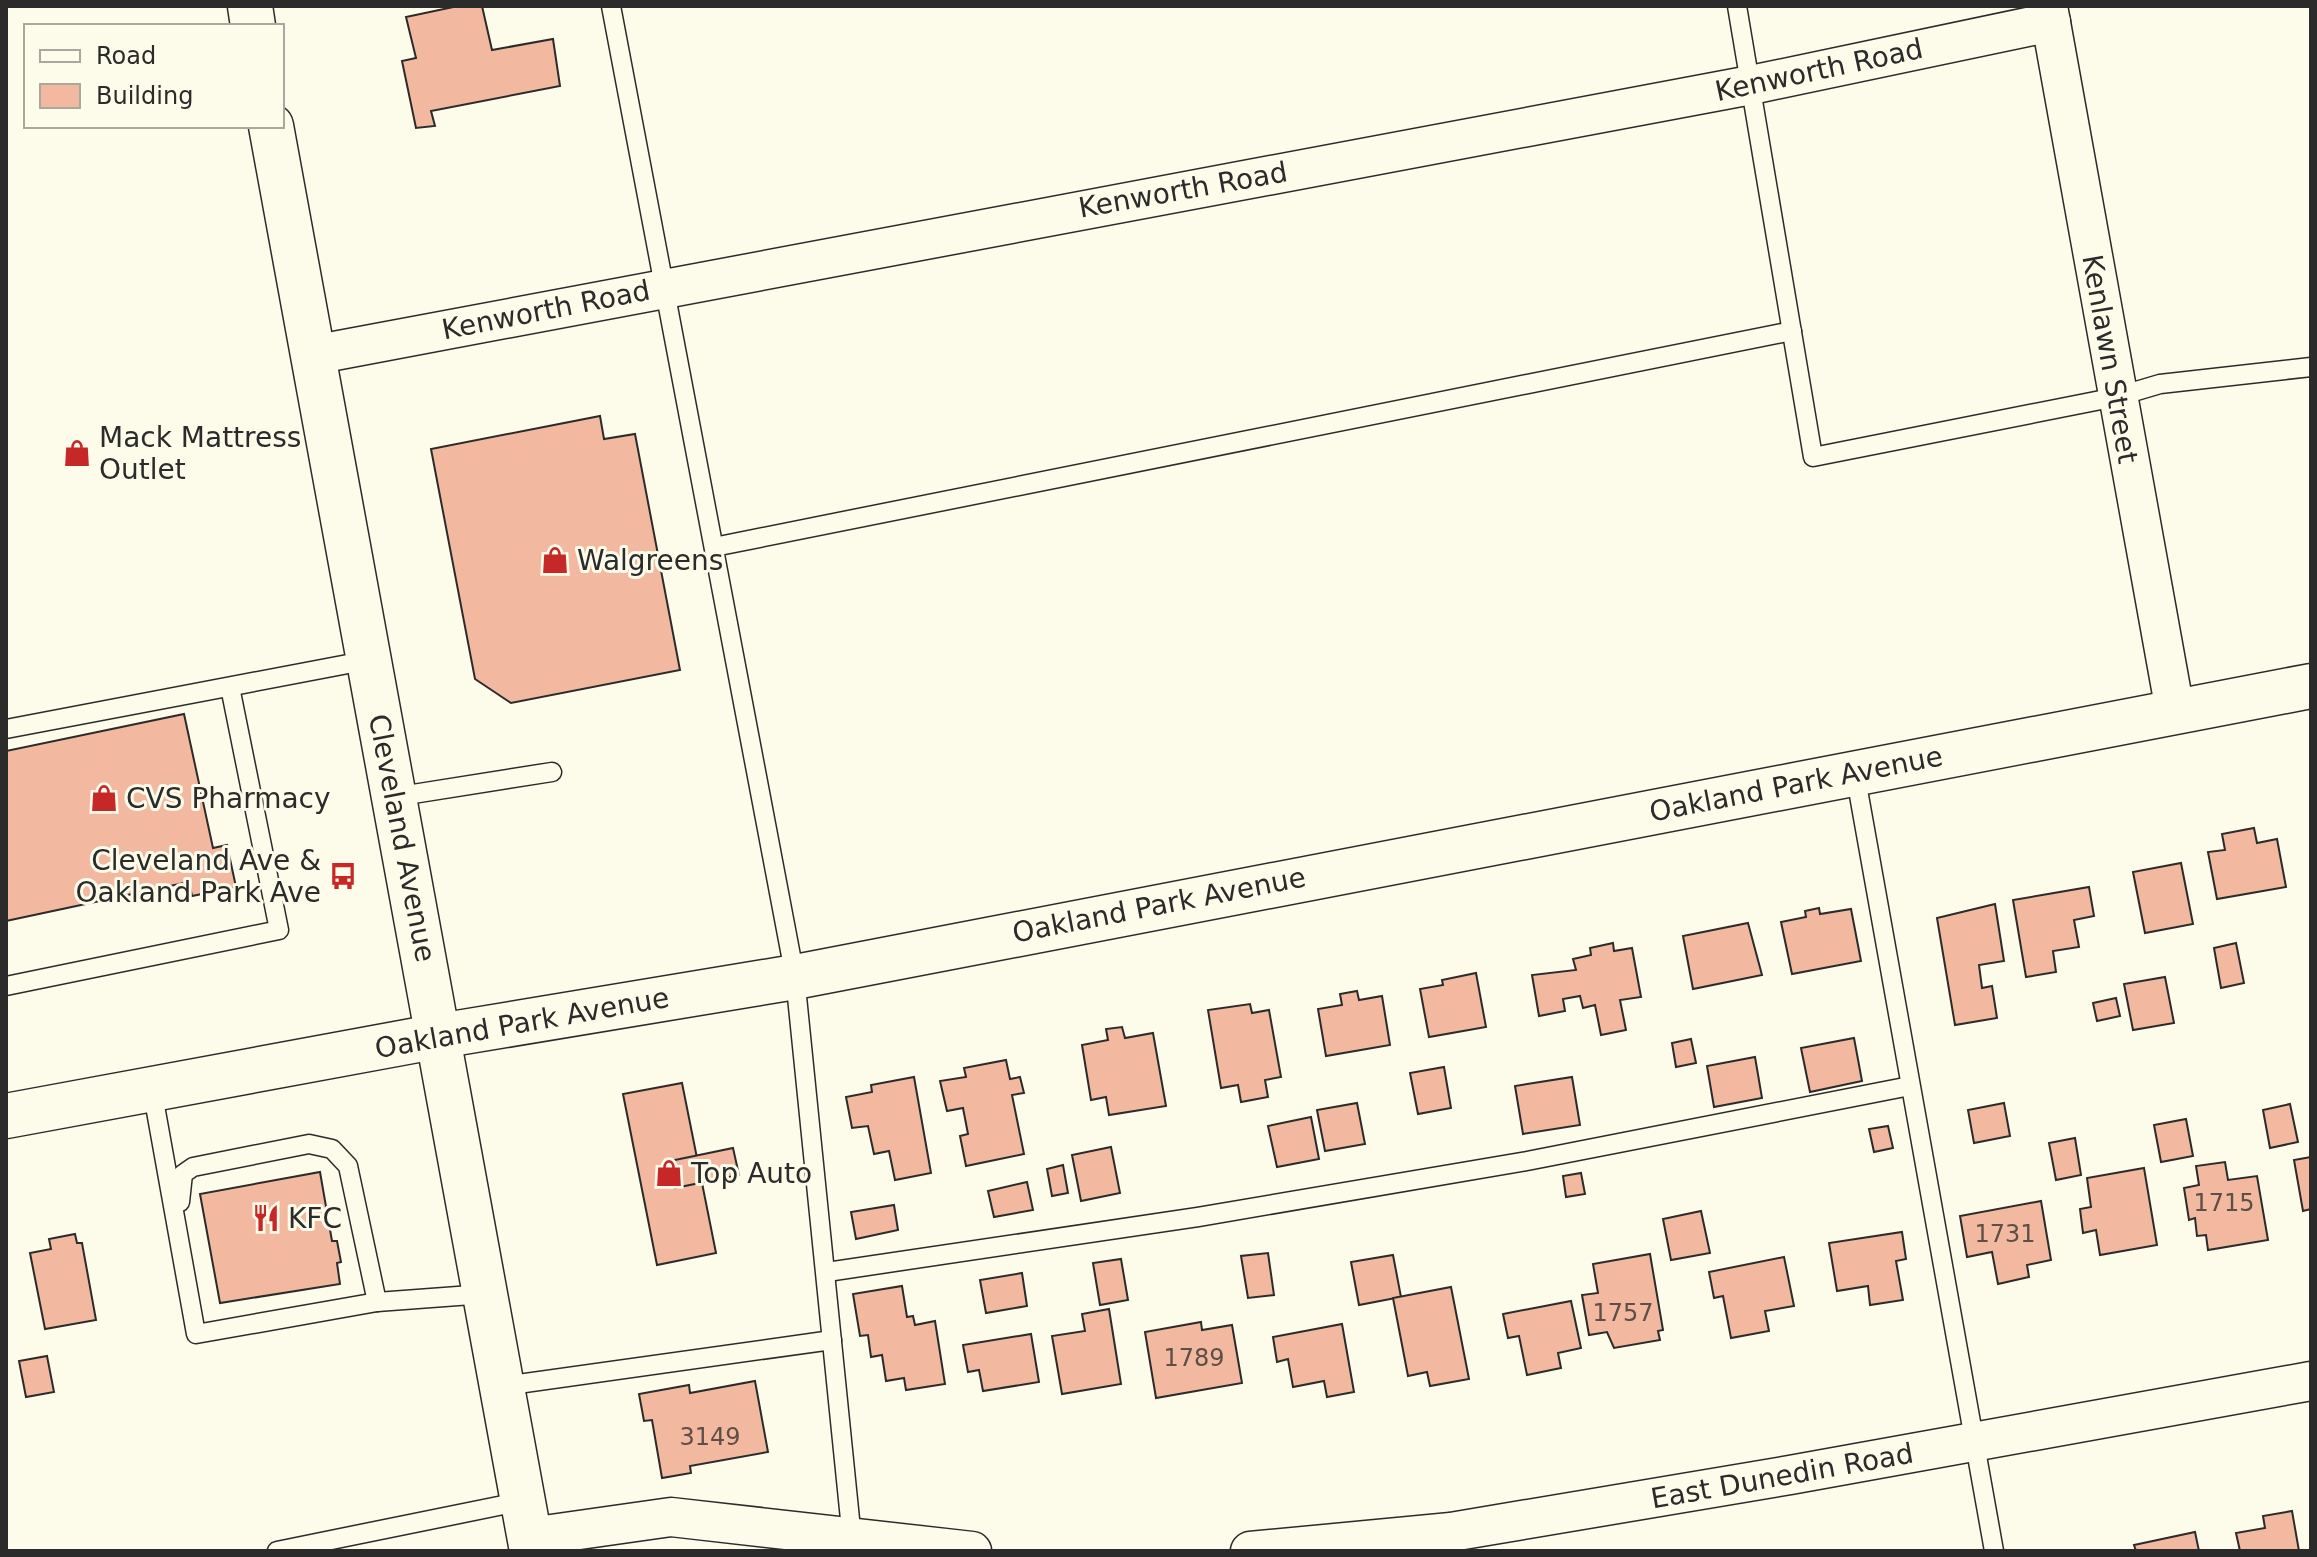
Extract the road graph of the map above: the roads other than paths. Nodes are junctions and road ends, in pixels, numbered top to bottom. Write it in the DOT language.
graph roads {
  1 [pos="611,6"];
  2 [pos="1737,6"];
  3 [pos="2050,14"];
  4 [pos="1751,85"];
  5 [pos="271,128"];
  6 [pos="665,286"];
  7 [pos="1792,331"];
  8 [pos="313,355"];
  9 [pos="2311,367"];
  10 [pos="2116,397"];
  11 [pos="714,547"];
  12 [pos="369,660"];
  13 [pos="2311,686"];
  14 [pos="230,687"];
  15 [pos="2175,711"];
  16 [pos="6,729"];
  17 [pos="552,772"];
  18 [pos="1855,773"];
  19 [pos="394,797"];
  20 [pos="795,977"];
  21 [pos="6,986"];
  22 [pos="439,1036"];
  23 [pos="1910,1086"];
  24 [pos="152,1089"];
  25 [pos="6,1116"];
  26 [pos="827,1272"];
  27 [pos="485,1294"];
  28 [pos="377,1302"];
  29 [pos="205,1332"];
  30 [pos="832,1340"];
  31 [pos="2311,1381"];
  32 [pos="503,1386"];
  33 [pos="1975,1443"];
  34 [pos="528,1530"];
  35 [pos="852,1539"];
  36 [pos="277,1551"];
  37 [pos="972,1551"];
  38 [pos="1250,1551"];
  39 [pos="1994,1551"];
  1 -- 6 [label="lane"];
  2 -- 4 [label="lane"];
  3 -- 4 [label="street, Kenworth Road"];
  3 -- 10 [label="street, Kenlawn Street"];
  4 -- 6 [label="street, Kenworth Road"];
  4 -- 7 [label="lane"];
  5 -- 8 [label="main road, Cleveland Avenue"];
  6 -- 8 [label="street, Kenworth Road"];
  6 -- 11 [label="lane"];
  7 -- 10 [label="lane"];
  7 -- 11 [label="lane"];
  8 -- 12 [label="main road, Cleveland Avenue"];
  9 -- 10 [label="lane"];
  10 -- 15 [label="street, Kenlawn Street"];
  11 -- 20 [label="lane"];
  12 -- 14 [label="lane"];
  12 -- 19 [label="main road, Cleveland Avenue"];
  13 -- 15 [label="main road, Oakland Park Avenue"];
  14 -- 16 [label="lane"];
  14 -- 21 [label="lane"];
  15 -- 18 [label="main road, Oakland Park Avenue"];
  17 -- 19 [label="lane"];
  18 -- 20 [label="main road, Oakland Park Avenue"];
  18 -- 23 [label="lane"];
  19 -- 22 [label="main road, Cleveland Avenue"];
  20 -- 22 [label="main road, Oakland Park Avenue"];
  20 -- 26 [label="lane"];
  22 -- 24 [label="main road, Oakland Park Avenue"];
  22 -- 27 [label="main road, Cleveland Avenue"];
  23 -- 26 [label="lane"];
  23 -- 33 [label="lane"];
  24 -- 25 [label="main road, Oakland Park Avenue"];
  24 -- 29 [label="lane"];
  26 -- 30 [label="lane"];
  27 -- 28 [label="lane"];
  27 -- 32 [label="main road, Cleveland Avenue"];
  28 -- 29 [label="lane"];
  28 -- 29 [label="lane"];
  30 -- 32 [label="lane"];
  30 -- 35 [label="lane"];
  31 -- 33 [label="street, East Dunedin Road"];
  32 -- 34 [label="main road, Cleveland Avenue"];
  33 -- 38 [label="street, East Dunedin Road"];
  33 -- 39 [label="lane"];
  34 -- 35 [label="street"];
  34 -- 36 [label="lane"];
  35 -- 37 [label="street"];
}
